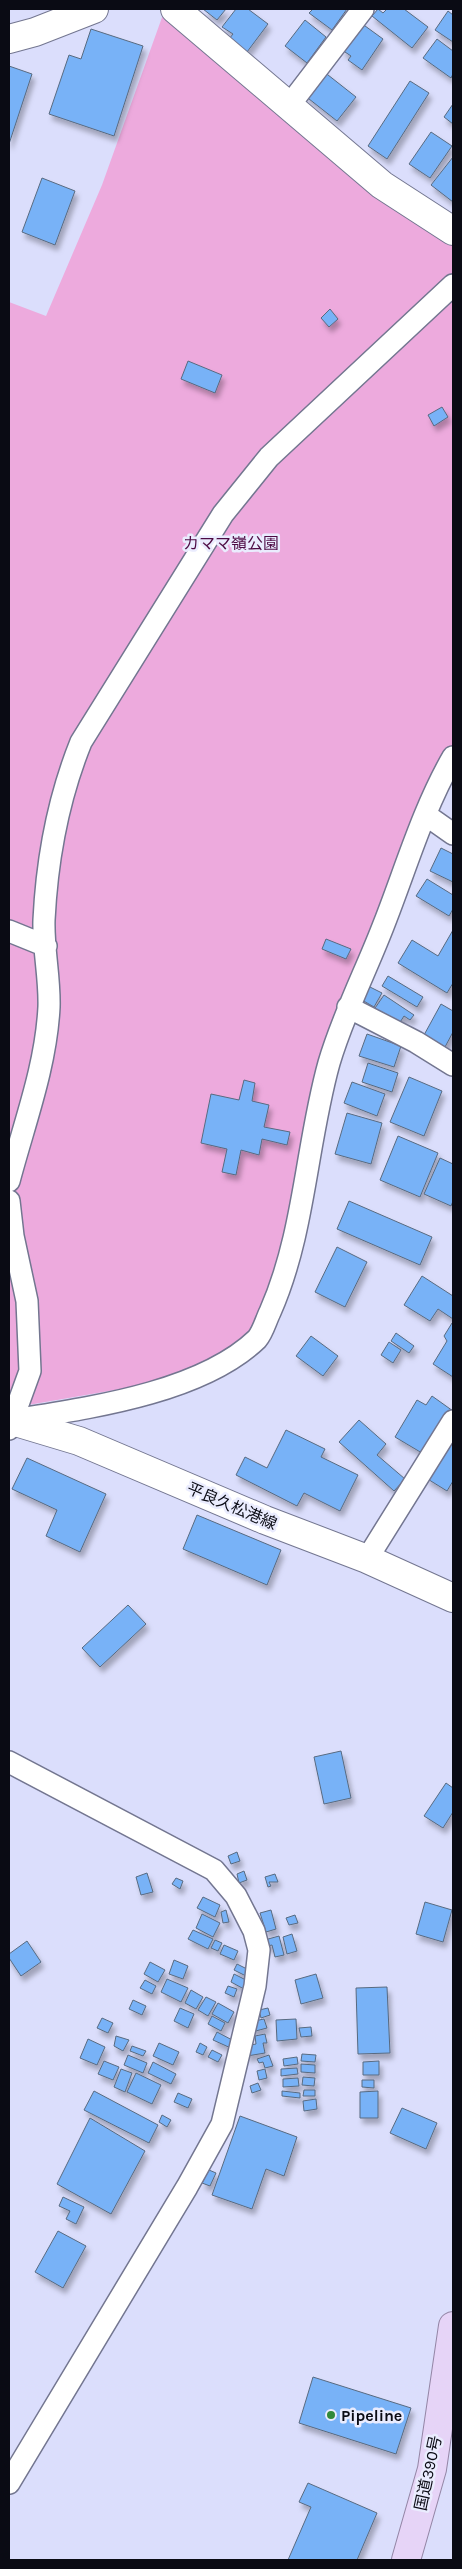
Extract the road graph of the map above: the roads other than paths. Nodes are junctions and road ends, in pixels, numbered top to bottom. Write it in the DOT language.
graph roads {
  1 [pos="94,9"];
  2 [pos="175,9"];
  3 [pos="363,9"];
  4 [pos="9,39"];
  5 [pos="288,107"];
  6 [pos="453,231"];
  7 [pos="453,285"];
  8 [pos="453,758"];
  9 [pos="426,815"];
  10 [pos="453,834"];
  11 [pos="9,931"];
  12 [pos="46,946"];
  13 [pos="348,1008"];
  14 [pos="453,1065"];
  15 [pos="9,1181"];
  16 [pos="9,1201"];
  17 [pos="453,1421"];
  18 [pos="9,1423"];
  19 [pos="367,1559"];
  20 [pos="453,1598"];
  21 [pos="9,1762"];
  22 [pos="453,2326"];
  23 [pos="9,2483"];
  24 [pos="406,2560"];
  1 -- 4 [label="main road"];
  2 -- 5 [label="main road"];
  3 -- 5 [label="street"];
  5 -- 6 [label="main road"];
  7 -- 12 [label="street"];
  8 -- 9 [label="street"];
  9 -- 10 [label="street"];
  9 -- 13 [label="street"];
  11 -- 12 [label="street"];
  12 -- 15 [label="street"];
  13 -- 14 [label="street"];
  13 -- 18 [label="street"];
  16 -- 18 [label="street"];
  17 -- 19 [label="street"];
  18 -- 19 [label="main road, 平良久松港線"];
  19 -- 20 [label="main road, 平良久松港線"];
  21 -- 23 [label="street"];
  22 -- 24 [label="highway, 国道390号"];
}
